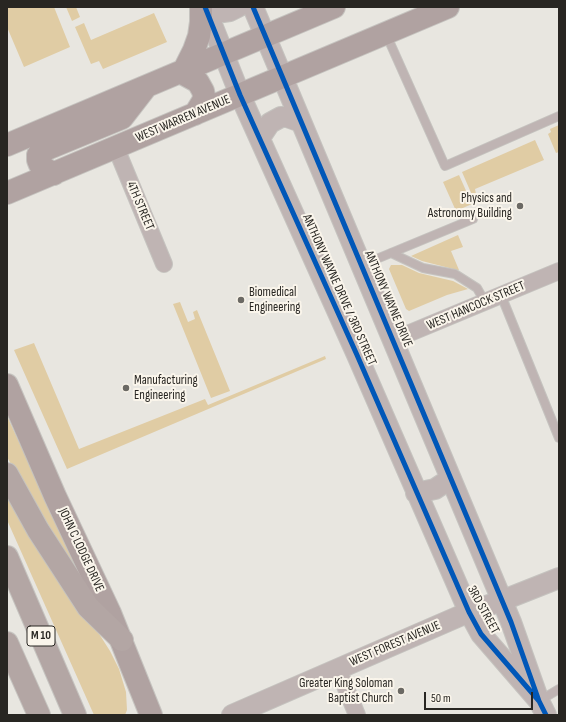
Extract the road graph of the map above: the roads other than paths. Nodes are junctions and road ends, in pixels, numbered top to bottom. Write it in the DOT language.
graph roads {
  1 [pos="201,7"];
  2 [pos="205,7"];
  3 [pos="238,7"];
  4 [pos="253,7"];
  5 [pos="334,7"];
  6 [pos="411,7"];
  7 [pos="448,7"];
  8 [pos="389,32"];
  9 [pos="265,36"];
  10 [pos="223,54"];
  11 [pos="182,71"];
  12 [pos="282,77"];
  13 [pos="146,86"];
  14 [pos="240,95"];
  15 [pos="195,114"];
  16 [pos="559,116"];
  17 [pos="302,122"];
  18 [pos="260,138"];
  19 [pos="7,145"];
  20 [pos="116,148"];
  21 [pos="54,174"];
  22 [pos="7,193"];
  23 [pos="473,219"];
  24 [pos="391,253"];
  25 [pos="164,264"];
  26 [pos="362,265"];
  27 [pos="559,271"];
  28 [pos="501,295"];
  29 [pos="485,302"];
  30 [pos="393,340"];
  31 [pos="7,385"];
  32 [pos="557,426"];
  33 [pos="559,438"];
  34 [pos="7,474"];
  35 [pos="450,479"];
  36 [pos="416,493"];
  37 [pos="7,557"];
  38 [pos="559,578"];
  39 [pos="455,582"];
  40 [pos="501,601"];
  41 [pos="469,612"];
  42 [pos="122,640"];
  43 [pos="7,642"];
  44 [pos="338,668"];
  45 [pos="559,689"];
  46 [pos="142,693"];
  47 [pos="543,708"];
  48 [pos="39,715"];
  49 [pos="75,715"];
  50 [pos="140,715"];
  51 [pos="152,715"];
  52 [pos="232,715"];
  53 [pos="357,715"];
  1 -- 11 [label="main road"];
  2 -- 3 [label="street"];
  2 -- 10 [label="street, ANTHONY WAYNE DRIVE / 3RD STREET"];
  4 -- 9 [label="street, ANTHONY WAYNE DRIVE"];
  5 -- 9 [label="main road"];
  6 -- 8 [label="main road"];
  7 -- 8 [label="main road, WEST WARREN AVENUE"];
  8 -- 12 [label="main road, WEST WARREN AVENUE"];
  8 -- 16 [label="lane"];
  9 -- 10 [label="main road"];
  9 -- 12 [label="street, ANTHONY WAYNE DRIVE"];
  10 -- 11 [label="main road"];
  10 -- 14 [label="street, ANTHONY WAYNE DRIVE / 3RD STREET"];
  11 -- 13 [label="main road"];
  11 -- 15 [label="main road"];
  12 -- 14 [label="main road, WEST WARREN AVENUE"];
  12 -- 17 [label="street, ANTHONY WAYNE DRIVE"];
  13 -- 19 [label="main road"];
  13 -- 21 [label="main road"];
  14 -- 15 [label="main road, WEST WARREN AVENUE"];
  14 -- 18 [label="street, ANTHONY WAYNE DRIVE / 3RD STREET"];
  15 -- 20 [label="main road, WEST WARREN AVENUE"];
  17 -- 18 [label="street"];
  17 -- 26 [label="street, ANTHONY WAYNE DRIVE"];
  18 -- 36 [label="street, ANTHONY WAYNE DRIVE / 3RD STREET"];
  20 -- 21 [label="main road, WEST WARREN AVENUE"];
  20 -- 25 [label="street, 4TH STREET"];
  21 -- 22 [label="main road, WEST WARREN AVENUE"];
  23 -- 24 [label="lane"];
  24 -- 26 [label="lane"];
  24 -- 29 [label="lane"];
  26 -- 30 [label="street, ANTHONY WAYNE DRIVE"];
  27 -- 28 [label="street, WEST HANCOCK STREET"];
  28 -- 29 [label="street, WEST HANCOCK STREET"];
  28 -- 32 [label="lane"];
  29 -- 30 [label="street, WEST HANCOCK STREET"];
  30 -- 35 [label="street, ANTHONY WAYNE DRIVE"];
  31 -- 42 [label="main road, JOHN C LODGE DRIVE"];
  32 -- 33 [label="lane"];
  34 -- 42 [label="highway"];
  35 -- 36 [label="street"];
  35 -- 40 [label="street, ANTHONY WAYNE DRIVE"];
  36 -- 39 [label="street, ANTHONY WAYNE DRIVE / 3RD STREET"];
  37 -- 49 [label="highway, M 10"];
  38 -- 40 [label="street, WEST FOREST AVENUE"];
  39 -- 41 [label="street, 3RD STREET"];
  40 -- 41 [label="street, WEST FOREST AVENUE"];
  40 -- 47 [label="street, 3RD STREET"];
  41 -- 44 [label="street, WEST FOREST AVENUE"];
  41 -- 47 [label="street, 3RD STREET"];
  42 -- 46 [label="main road, JOHN C LODGE DRIVE"];
  43 -- 48 [label="highway, M 10"];
  44 -- 52 [label="street, WEST FOREST AVENUE"];
  44 -- 53 [label="street"];
  45 -- 47 [label="lane"];
  46 -- 50 [label="main road"];
  46 -- 51 [label="main road, JOHN C LODGE DRIVE"];
}
